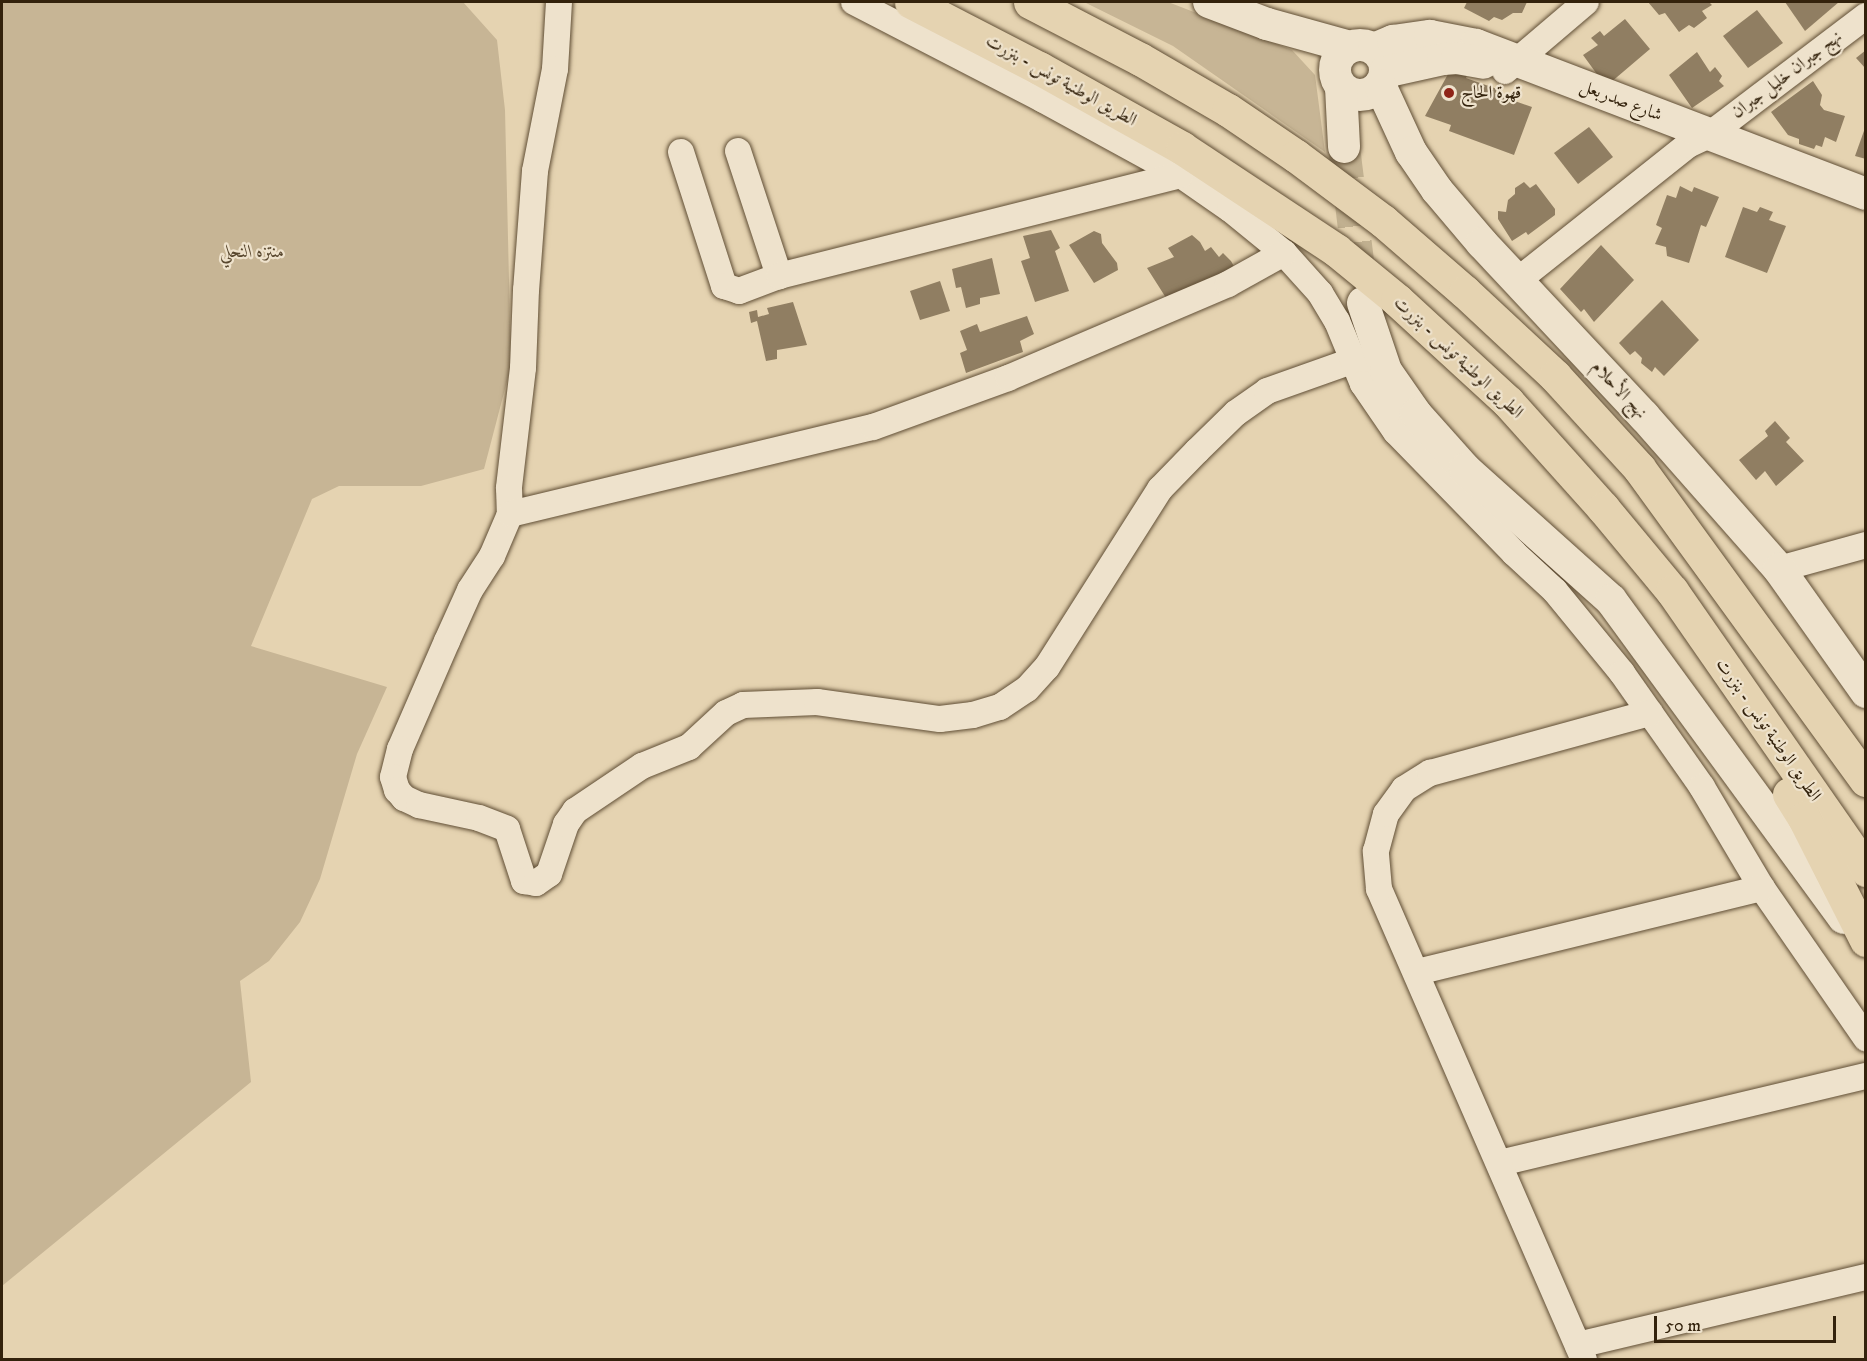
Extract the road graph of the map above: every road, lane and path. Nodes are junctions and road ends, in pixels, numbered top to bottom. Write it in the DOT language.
graph roads {
  1 [pos="559,2"];
  2 [pos="854,2"];
  3 [pos="911,2"];
  4 [pos="1030,2"];
  5 [pos="1209,2"];
  6 [pos="1586,2"];
  7 [pos="1866,16"];
  8 [pos="1510,66"];
  9 [pos="1361,68"];
  10 [pos="1699,140"];
  11 [pos="1344,147"];
  12 [pos="738,151"];
  13 [pos="681,152"];
  14 [pos="1181,175"];
  15 [pos="1866,194"];
  16 [pos="1866,211"];
  17 [pos="1284,253"];
  18 [pos="779,276"];
  19 [pos="1517,281"];
  20 [pos="1363,303"];
  21 [pos="1354,360"];
  22 [pos="1604,508"];
  23 [pos="510,514"];
  24 [pos="1866,545"];
  25 [pos="1779,569"];
  26 [pos="1866,692"];
  27 [pos="1650,713"];
  28 [pos="1866,780"];
  29 [pos="1866,870"];
  30 [pos="1762,888"];
  31 [pos="1866,940"];
  32 [pos="1866,949"];
  33 [pos="1417,972"];
  34 [pos="1866,1038"];
  35 [pos="1866,1077"];
  36 [pos="1500,1163"];
  37 [pos="1866,1277"];
  38 [pos="1581,1352"];
  1 -- 23 [label="street"];
  2 -- 14 [label="street"];
  3 -- 22 [label="highway, الطريق الوطنية تونس - بنزرت"];
  4 -- 28 [label="highway"];
  5 -- 9 [label="street"];
  6 -- 8 [label="street"];
  7 -- 10 [label="street, نهج جبران خليل جبران"];
  8 -- 9 [label="street, شارع صدربعل"];
  8 -- 10 [label="street, شارع صدربعل"];
  9 -- 11 [label="street"];
  9 -- 19 [label="street, نهج الأحلام"];
  10 -- 15 [label="street, شارع صدربعل"];
  10 -- 16 [label="street, شارع صدربعل"];
  10 -- 19 [label="street, نهج جبران خليل جبران"];
  12 -- 18 [label="street"];
  13 -- 18 [label="street"];
  14 -- 17 [label="street"];
  14 -- 18 [label="street"];
  17 -- 21 [label="street"];
  17 -- 23 [label="street"];
  19 -- 25 [label="street, نهج الأحلام"];
  20 -- 32 [label="street"];
  21 -- 23 [label="street"];
  21 -- 27 [label="street"];
  22 -- 29 [label="highway, الطريق الوطنية تونس - بنزرت"];
  22 -- 31 [label="highway"];
  24 -- 25 [label="street"];
  25 -- 26 [label="street, نهج الأحلام"];
  27 -- 30 [label="street"];
  27 -- 33 [label="street"];
  30 -- 33 [label="street"];
  30 -- 34 [label="street"];
  33 -- 36 [label="street"];
  35 -- 36 [label="street"];
  36 -- 38 [label="street"];
  37 -- 38 [label="street"];
}
